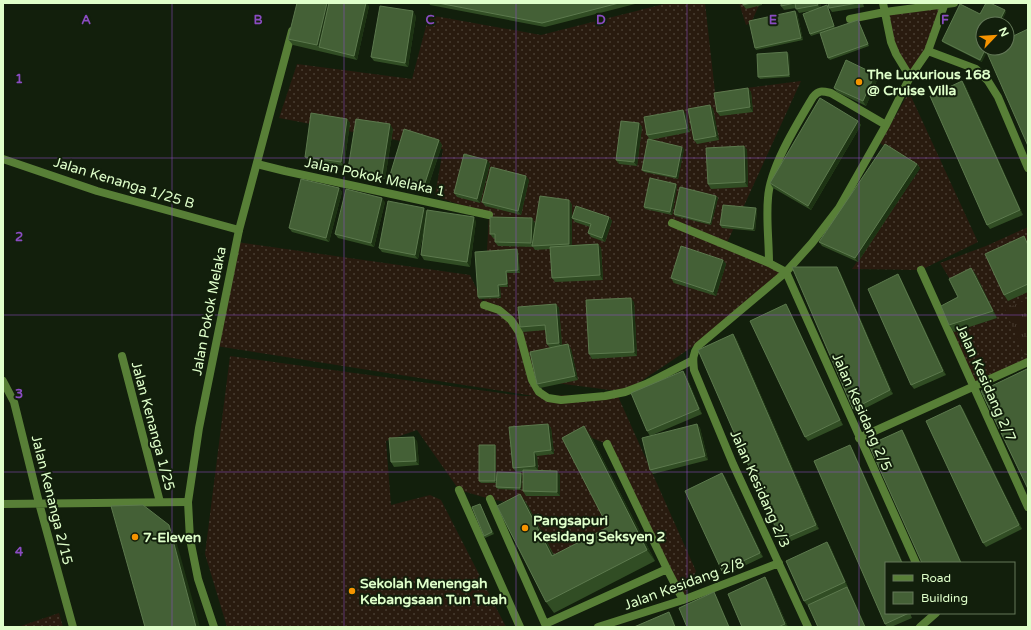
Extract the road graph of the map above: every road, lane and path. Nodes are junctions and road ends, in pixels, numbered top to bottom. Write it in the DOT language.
graph roads {
  1 [pos="883,3"];
  2 [pos="954,3"];
  3 [pos="945,4"];
  4 [pos="885,12"];
  5 [pos="850,19"];
  6 [pos="294,24"];
  7 [pos="928,51"];
  8 [pos="910,77"];
  9 [pos="886,125"];
  10 [pos="3,159"];
  11 [pos="257,164"];
  12 [pos="1028,168"];
  13 [pos="489,215"];
  14 [pos="672,223"];
  15 [pos="239,230"];
  16 [pos="769,263"];
  17 [pos="921,270"];
  18 [pos="786,272"];
  19 [pos="484,305"];
  20 [pos="122,356"];
  21 [pos="693,360"];
  22 [pos="1028,362"];
  23 [pos="3,381"];
  24 [pos="974,387"];
  25 [pos="859,438"];
  26 [pos="607,444"];
  27 [pos="459,490"];
  28 [pos="490,499"];
  29 [pos="160,502"];
  30 [pos="188,502"];
  31 [pos="39,503"];
  32 [pos="3,504"];
  33 [pos="1028,507"];
  34 [pos="779,562"];
  35 [pos="916,562"];
  36 [pos="666,570"];
  37 [pos="683,600"];
  38 [pos="935,614"];
  39 [pos="73,627"];
  40 [pos="214,627"];
  41 [pos="520,627"];
  42 [pos="598,627"];
  43 [pos="808,627"];
  44 [pos="920,627"];
  1 -- 4 [label="street"];
  2 -- 3 [label="street"];
  3 -- 4 [label="street"];
  3 -- 7 [label="street"];
  4 -- 5 [label="street"];
  4 -- 8 [label="street"];
  6 -- 11 [label="street, Jalan Pokok Melaka"];
  7 -- 8 [label="street"];
  7 -- 12 [label="street"];
  8 -- 9 [label="street"];
  9 -- 16 [label="street"];
  9 -- 18 [label="street"];
  10 -- 15 [label="street, Jalan Kenanga 1/25 B"];
  11 -- 13 [label="street, Jalan Pokok Melaka 1"];
  11 -- 15 [label="street, Jalan Pokok Melaka"];
  14 -- 16 [label="street"];
  15 -- 30 [label="street, Jalan Pokok Melaka"];
  16 -- 18 [label="street"];
  17 -- 24 [label="street, Jalan Kesidang 2/7"];
  18 -- 21 [label="street"];
  18 -- 25 [label="street, Jalan Kesidang 2/5"];
  19 -- 21 [label="street"];
  20 -- 29 [label="street, Jalan Kenanga 1/25"];
  21 -- 34 [label="street, Jalan Kesidang 2/3"];
  22 -- 24 [label="street"];
  23 -- 31 [label="street, Jalan Kenanga 2/15"];
  24 -- 25 [label="street"];
  24 -- 33 [label="street, Jalan Kesidang 2/7"];
  25 -- 35 [label="street, Jalan Kesidang 2/5"];
  26 -- 36 [label="street"];
  27 -- 41 [label="street"];
  28 -- 36 [label="street"];
  29 -- 30 [label="street"];
  29 -- 31 [label="street"];
  30 -- 40 [label="street, Jalan Pokok Melaka"];
  31 -- 32 [label="street"];
  31 -- 39 [label="street, Jalan Kenanga 2/15"];
  34 -- 37 [label="street, Jalan Kesidang 2/8"];
  34 -- 43 [label="street, Jalan Kesidang 2/3"];
  36 -- 37 [label="street"];
  37 -- 42 [label="street, Jalan Kesidang 2/8"];
  38 -- 44 [label="street"];
}
